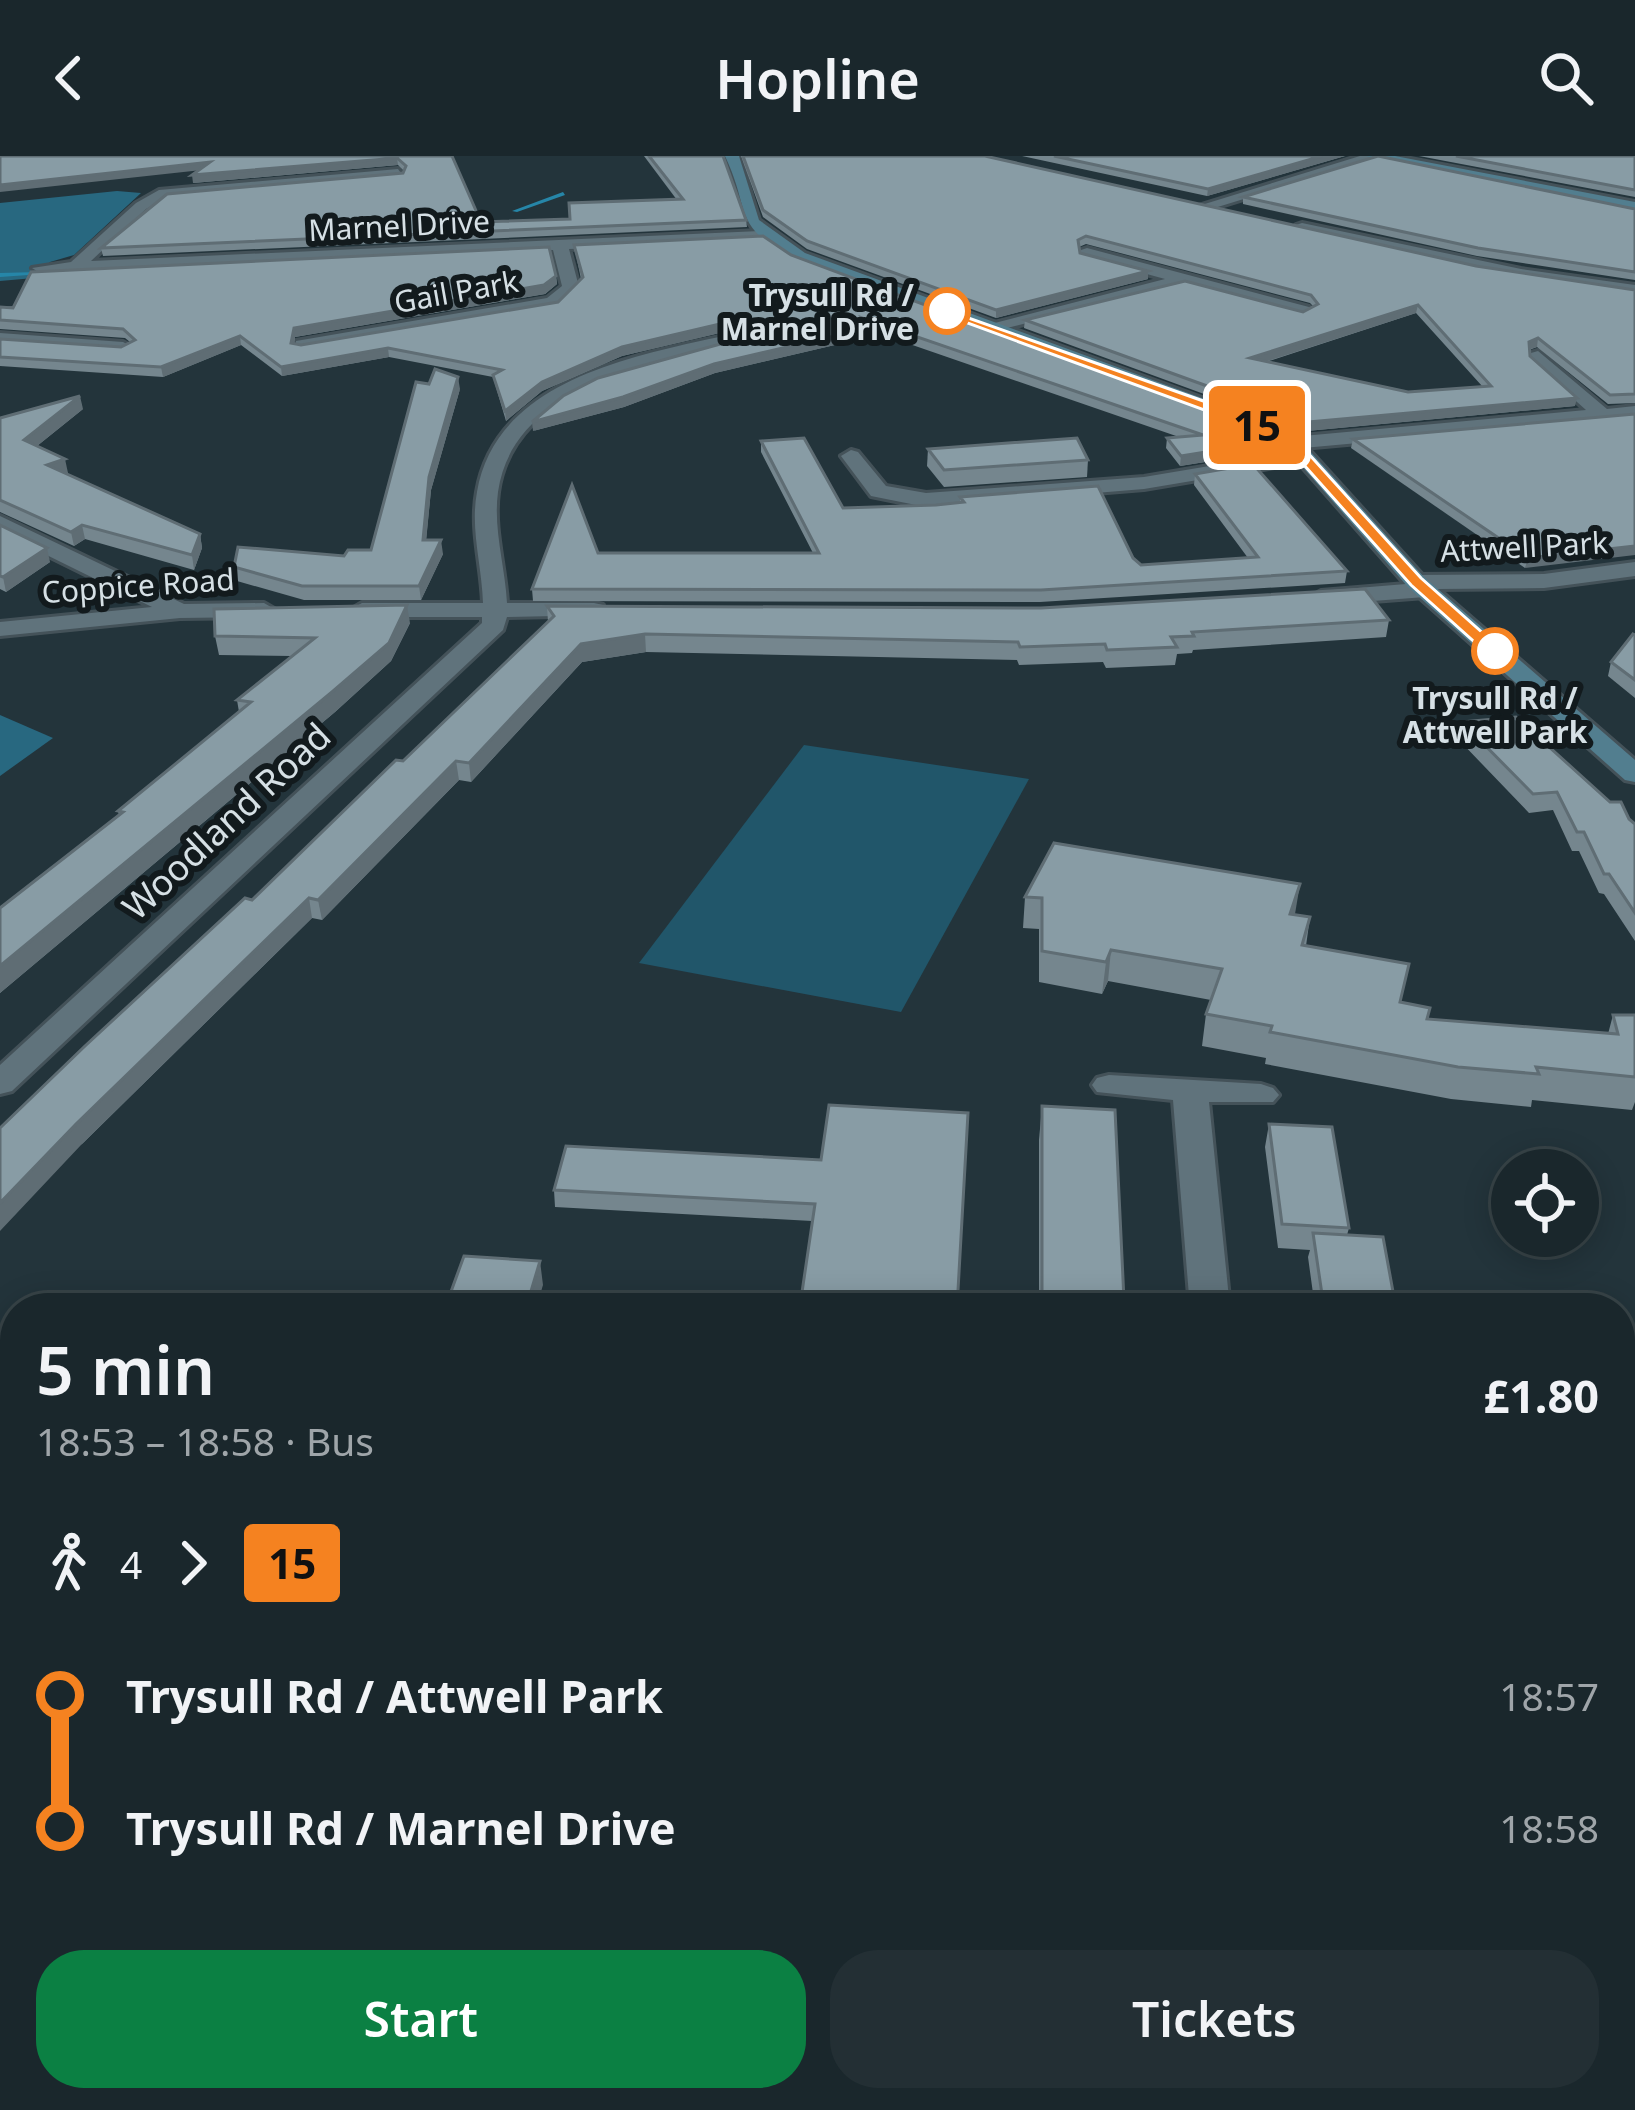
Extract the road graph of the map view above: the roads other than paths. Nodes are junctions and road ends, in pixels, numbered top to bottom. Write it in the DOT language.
graph roads {
  1 [pos="392,156"];
  2 [pos="732,156"];
  3 [pos="1374,156"];
  4 [pos="1182,202"];
  5 [pos="1203,207"];
  6 [pos="1635,207"];
  7 [pos="1242,215"];
  8 [pos="1281,223"];
  9 [pos="760,236"];
  10 [pos="560,244"];
  11 [pos="1116,247"];
  12 [pos="76,266"];
  13 [pos="40,268"];
  14 [pos="1183,279"];
  15 [pos="1635,290"];
  16 [pos="1322,304"];
  17 [pos="1303,311"];
  18 [pos="1282,319"];
  19 [pos="993,329"];
  20 [pos="746,337"];
  21 [pos="0,338"];
  22 [pos="302,345"];
  23 [pos="123,347"];
  24 [pos="1538,357"];
  25 [pos="1635,412"];
  26 [pos="1603,415"];
  27 [pos="1298,450"];
  28 [pos="851,457"];
  29 [pos="0,523"];
  30 [pos="1635,569"];
  31 [pos="1421,586"];
  32 [pos="1288,601"];
  33 [pos="496,609"];
  34 [pos="293,610"];
  35 [pos="338,610"];
  36 [pos="614,610"];
  37 [pos="180,611"];
  38 [pos="0,629"];
  39 [pos="1635,774"];
  40 [pos="0,1084"];
  41 [pos="1109,1085"];
  42 [pos="1190,1092"];
  43 [pos="1261,1095"];
  44 [pos="1209,1293"];
  1 -- 12 [label="street"];
  2 -- 9 [label="street"];
  3 -- 5 [label="street"];
  3 -- 6 [label="street"];
  4 -- 5 [label="street"];
  5 -- 7 [label="street"];
  8 -- 15 [label="street"];
  9 -- 10 [label="street, Marnel Drive"];
  9 -- 19 [label="street"];
  10 -- 12 [label="street, Marnel Drive"];
  10 -- 22 [label="street, Gail Park"];
  11 -- 14 [label="street"];
  12 -- 13 [label="street, Marnel Drive"];
  14 -- 17 [label="street"];
  14 -- 19 [label="street"];
  16 -- 17 [label="street"];
  17 -- 18 [label="street"];
  19 -- 27 [label="street"];
  20 -- 33 [label="street"];
  21 -- 23 [label="street"];
  24 -- 26 [label="street"];
  25 -- 26 [label="street"];
  26 -- 27 [label="street"];
  27 -- 28 [label="street"];
  27 -- 31 [label="street"];
  29 -- 37 [label="street"];
  30 -- 31 [label="street, Attwell Park"];
  31 -- 32 [label="street, Attwell Park"];
  31 -- 39 [label="street"];
  33 -- 35 [label="street"];
  33 -- 36 [label="street"];
  33 -- 40 [label="street, Woodland Road"];
  34 -- 37 [label="street, Coppice Road"];
  37 -- 38 [label="street, Coppice Road"];
  41 -- 42 [label="street"];
  42 -- 43 [label="street"];
  42 -- 44 [label="street"];
}
